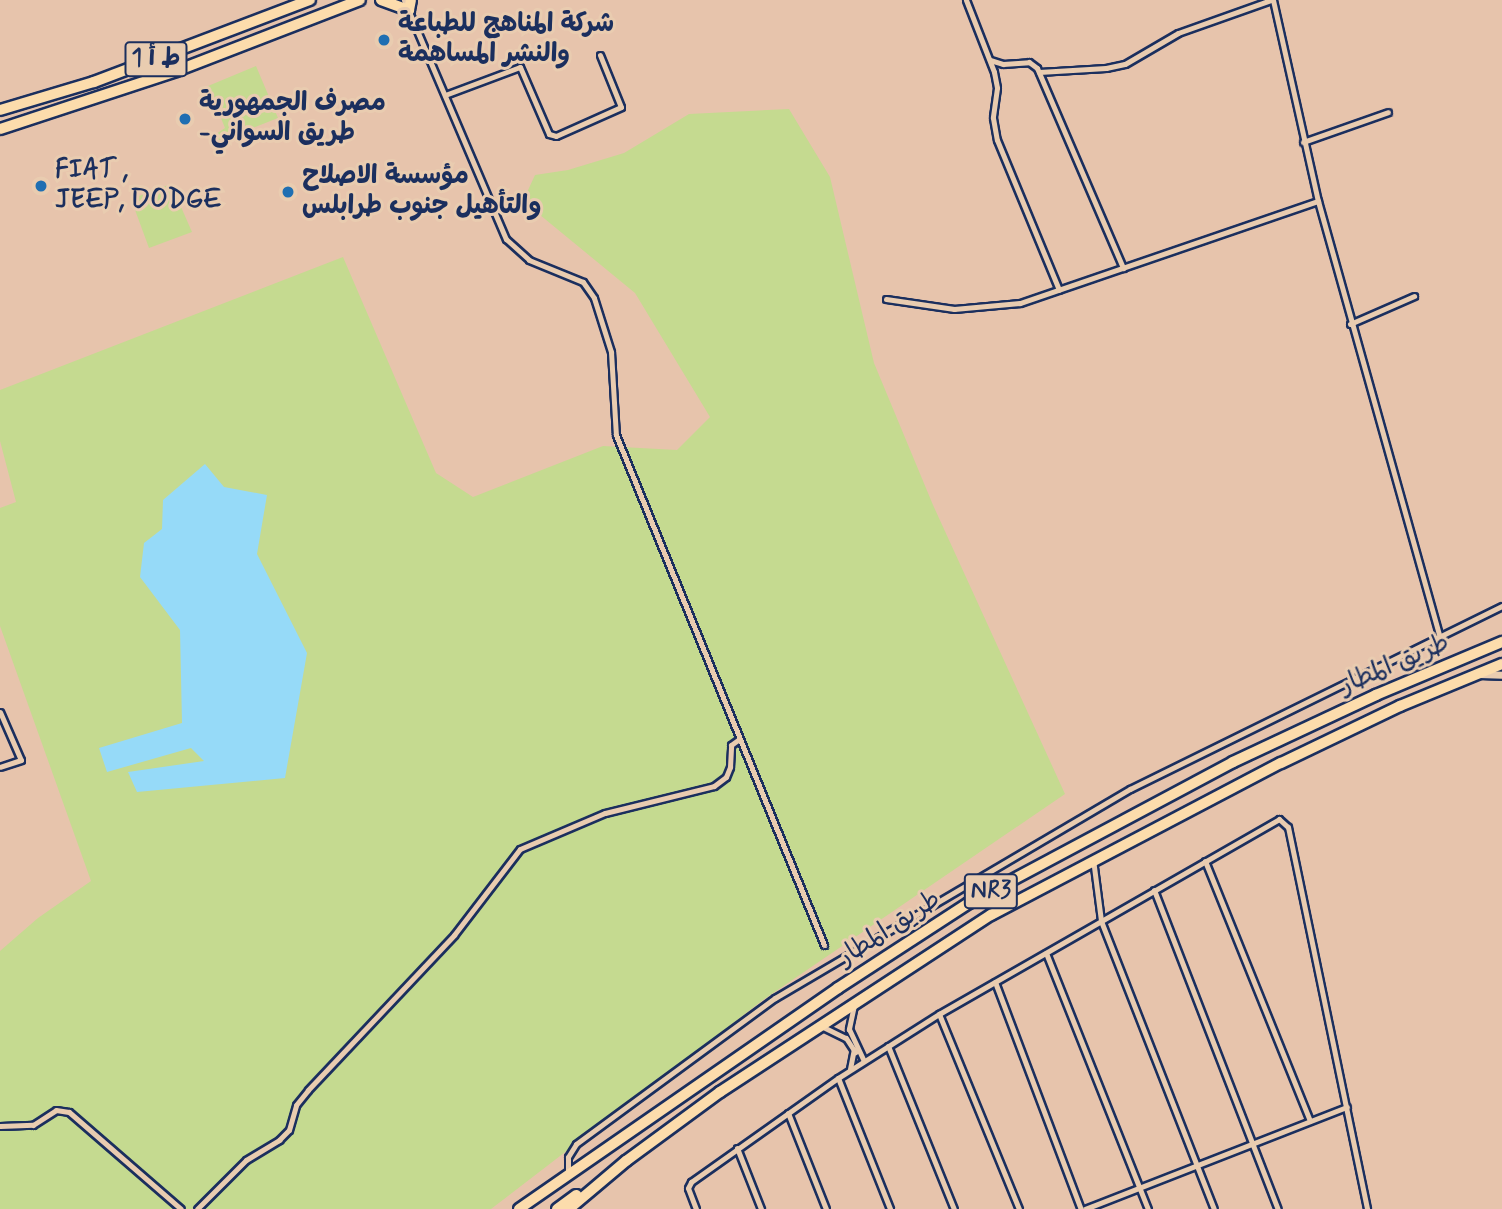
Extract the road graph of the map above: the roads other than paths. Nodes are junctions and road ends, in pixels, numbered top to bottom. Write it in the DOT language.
graph roads {
  1 [pos="310,0"];
  2 [pos="360,0"];
  3 [pos="381,0"];
  4 [pos="966,0"];
  5 [pos="1272,0"];
  6 [pos="407,3"];
  7 [pos="600,55"];
  8 [pos="990,60"];
  9 [pos="1039,72"];
  10 [pos="445,94"];
  11 [pos="0,110"];
  12 [pos="1388,112"];
  13 [pos="0,128"];
  14 [pos="1303,142"];
  15 [pos="1318,201"];
  16 [pos="1123,268"];
  17 [pos="1059,290"];
  18 [pos="1414,296"];
  19 [pos="886,299"];
  20 [pos="1350,324"];
  21 [pos="1502,607"];
  22 [pos="1439,635"];
  23 [pos="1502,642"];
  24 [pos="1502,664"];
  25 [pos="1479,674"];
  26 [pos="1502,676"];
  27 [pos="0,712"];
  28 [pos="738,740"];
  29 [pos="0,767"];
  30 [pos="1093,859"];
  31 [pos="1205,861"];
  32 [pos="1154,891"];
  33 [pos="1101,921"];
  34 [pos="824,945"];
  35 [pos="1046,953"];
  36 [pos="995,982"];
  37 [pos="854,1004"];
  38 [pos="939,1014"];
  39 [pos="820,1026"];
  40 [pos="888,1046"];
  41 [pos="855,1048"];
  42 [pos="874,1055"];
  43 [pos="863,1062"];
  44 [pos="849,1071"];
  45 [pos="838,1078"];
  46 [pos="1347,1107"];
  47 [pos="788,1113"];
  48 [pos="1310,1121"];
  49 [pos="0,1126"];
  50 [pos="652,1142"];
  51 [pos="1252,1143"];
  52 [pos="611,1147"];
  53 [pos="737,1148"];
  54 [pos="1196,1165"];
  55 [pos="568,1174"];
  56 [pos="1139,1188"];
  57 [pos="181,1209"];
  58 [pos="197,1209"];
  59 [pos="519,1209"];
  60 [pos="530,1209"];
  61 [pos="557,1209"];
  62 [pos="569,1209"];
  63 [pos="696,1209"];
  64 [pos="761,1209"];
  65 [pos="825,1209"];
  66 [pos="890,1209"];
  67 [pos="954,1209"];
  68 [pos="1019,1209"];
  69 [pos="1083,1209"];
  70 [pos="1148,1209"];
  71 [pos="1213,1209"];
  72 [pos="1278,1209"];
  73 [pos="1367,1209"];
  1 -- 11 [label="highway, ط أ 1"];
  2 -- 13 [label="highway, ط أ 1"];
  3 -- 6 [label="highway"];
  4 -- 8 [label="street"];
  5 -- 9 [label="street"];
  5 -- 14 [label="street"];
  6 -- 10 [label="street"];
  7 -- 10 [label="street"];
  8 -- 9 [label="street"];
  8 -- 17 [label="street"];
  9 -- 16 [label="street"];
  10 -- 28 [label="street"];
  12 -- 14 [label="street"];
  14 -- 15 [label="street"];
  15 -- 16 [label="street"];
  15 -- 20 [label="street"];
  16 -- 17 [label="street"];
  17 -- 19 [label="street"];
  18 -- 20 [label="street"];
  20 -- 22 [label="street"];
  21 -- 22 [label="street"];
  22 -- 55 [label="street"];
  23 -- 52 [label="highway, طريق المطار / NR3"];
  24 -- 25 [label="highway, طريق المطار / NR3"];
  25 -- 26 [label="main road"];
  25 -- 30 [label="highway, طريق المطار / NR3"];
  27 -- 29 [label="street"];
  28 -- 34 [label="street"];
  28 -- 58 [label="street"];
  30 -- 33 [label="street"];
  30 -- 37 [label="highway, طريق المطار / NR3"];
  31 -- 32 [label="street"];
  31 -- 46 [label="street"];
  31 -- 48 [label="street"];
  32 -- 33 [label="street"];
  32 -- 51 [label="street"];
  33 -- 35 [label="street"];
  33 -- 54 [label="street"];
  35 -- 36 [label="street"];
  35 -- 56 [label="street"];
  36 -- 38 [label="street"];
  36 -- 69 [label="street"];
  37 -- 39 [label="highway, طريق المطار / NR3"];
  37 -- 41 [label="street"];
  38 -- 40 [label="street"];
  38 -- 68 [label="street"];
  39 -- 41 [label="street"];
  39 -- 50 [label="highway, طريق المطار / NR3"];
  40 -- 42 [label="street"];
  40 -- 67 [label="street"];
  41 -- 42 [label="street"];
  41 -- 43 [label="street"];
  41 -- 44 [label="street"];
  42 -- 43 [label="street"];
  43 -- 44 [label="street"];
  44 -- 45 [label="street"];
  45 -- 47 [label="street"];
  45 -- 66 [label="street"];
  46 -- 48 [label="street"];
  46 -- 73 [label="street"];
  47 -- 53 [label="street"];
  47 -- 65 [label="street"];
  48 -- 51 [label="street"];
  49 -- 57 [label="street"];
  50 -- 61 [label="highway"];
  50 -- 62 [label="highway, طريق المطار / NR3"];
  51 -- 54 [label="street"];
  51 -- 72 [label="street"];
  52 -- 55 [label="highway, طريق المطار / NR3"];
  52 -- 60 [label="highway"];
  53 -- 63 [label="street"];
  53 -- 64 [label="street"];
  54 -- 56 [label="street"];
  54 -- 71 [label="street"];
  55 -- 59 [label="highway, طريق المطار / NR3"];
  56 -- 69 [label="street"];
  56 -- 70 [label="street"];
}
